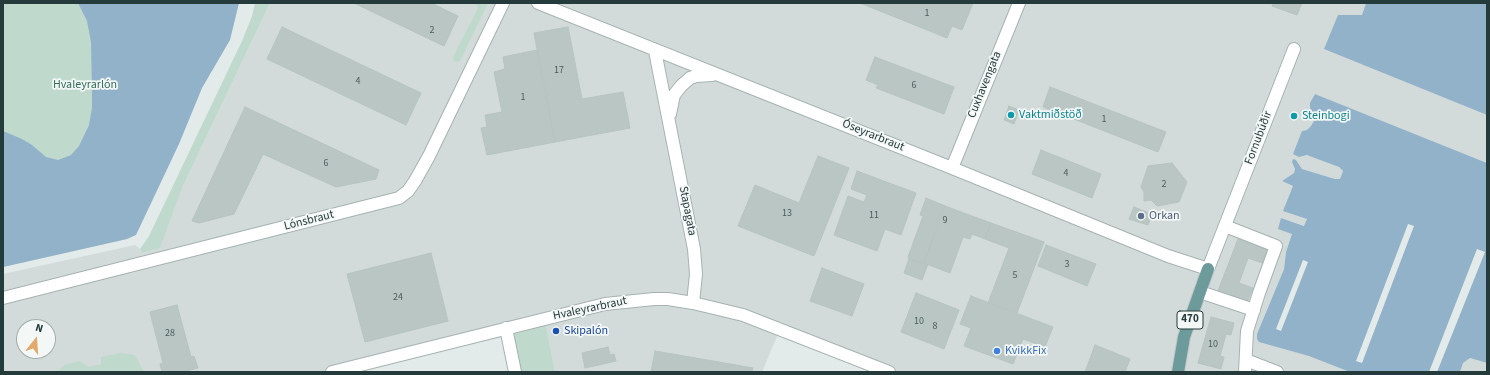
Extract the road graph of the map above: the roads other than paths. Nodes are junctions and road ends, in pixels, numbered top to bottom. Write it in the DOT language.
graph roads {
  1 [pos="503,3"];
  2 [pos="538,3"];
  3 [pos="1019,3"];
  4 [pos="1294,49"];
  5 [pos="656,51"];
  6 [pos="719,76"];
  7 [pos="669,119"];
  8 [pos="952,168"];
  9 [pos="1225,226"];
  10 [pos="1208,269"];
  11 [pos="1200,292"];
  12 [pos="3,298"];
  13 [pos="693,303"];
  14 [pos="1254,310"];
  15 [pos="506,328"];
  16 [pos="1246,366"];
  17 [pos="865,367"];
  18 [pos="332,372"];
  19 [pos="515,372"];
  20 [pos="889,372"];
  21 [pos="1178,372"];
  22 [pos="1277,372"];
  1 -- 12 [label="street, Lónsbraut"];
  2 -- 5 [label="street, Óseyrarbraut"];
  3 -- 8 [label="street, Cuxhavengata"];
  4 -- 9 [label="street, Fornubúðir"];
  5 -- 6 [label="street, Óseyrarbraut"];
  5 -- 7 [label="street, Stapagata"];
  6 -- 7 [label="street, Stapagata"];
  6 -- 8 [label="street, Óseyrarbraut"];
  7 -- 13 [label="street, Stapagata"];
  8 -- 10 [label="street, Óseyrarbraut"];
  9 -- 10 [label="street, Fornubúðir"];
  9 -- 14 [label="street"];
  10 -- 11 [label="main road, Fornubúðir / 470"];
  11 -- 14 [label="street"];
  11 -- 21 [label="main road, Fornubúðir / 470"];
  13 -- 15 [label="street, Hvaleyrarbraut"];
  13 -- 17 [label="street, Hvaleyrarbraut"];
  14 -- 16 [label="street"];
  15 -- 18 [label="street, Hvaleyrarbraut"];
  15 -- 19 [label="street"];
  16 -- 22 [label="street"];
  17 -- 20 [label="street, Hvaleyrarbraut"];
}
